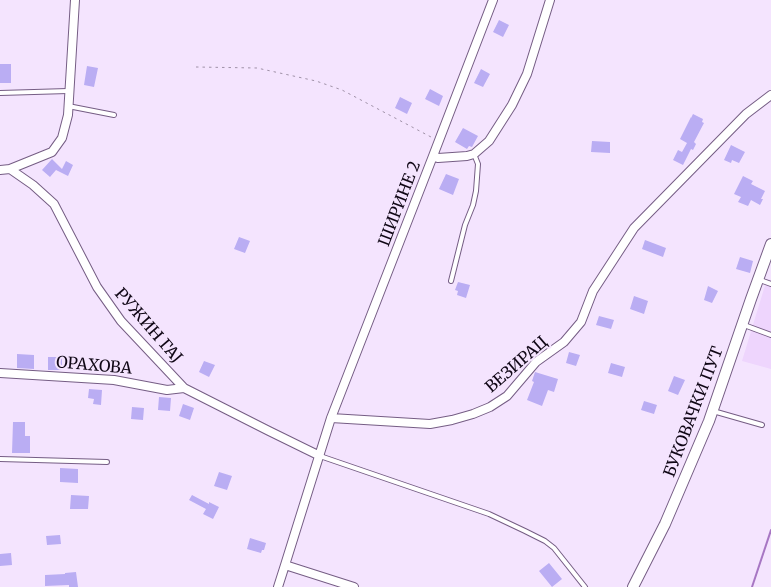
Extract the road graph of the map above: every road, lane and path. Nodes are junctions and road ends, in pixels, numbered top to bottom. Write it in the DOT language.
graph roads {
  1 [pos="75,0"];
  2 [pos="493,0"];
  3 [pos="550,0"];
  4 [pos="196,67"];
  5 [pos="0,92"];
  6 [pos="68,92"];
  7 [pos="771,95"];
  8 [pos="68,106"];
  9 [pos="114,116"];
  10 [pos="438,141"];
  11 [pos="474,154"];
  12 [pos="433,156"];
  13 [pos="10,169"];
  14 [pos="0,170"];
  15 [pos="771,244"];
  16 [pos="758,280"];
  17 [pos="451,281"];
  18 [pos="771,284"];
  19 [pos="742,325"];
  20 [pos="771,335"];
  21 [pos="0,374"];
  22 [pos="184,388"];
  23 [pos="713,411"];
  24 [pos="331,418"];
  25 [pos="762,425"];
  26 [pos="320,456"];
  27 [pos="0,459"];
  28 [pos="107,462"];
  29 [pos="285,565"];
  30 [pos="278,587"];
  31 [pos="354,587"];
  32 [pos="585,587"];
  33 [pos="633,587"];
  1 -- 6 [label="street"];
  2 -- 10 [label="street, ШИРИНЕ 2"];
  3 -- 11 [label="street"];
  4 -- 10 [label="path"];
  5 -- 6 [label="lane"];
  6 -- 8 [label="street"];
  7 -- 24 [label="street, ВЕЗИРАЦ"];
  8 -- 9 [label="lane"];
  8 -- 13 [label="street"];
  10 -- 12 [label="street, ШИРИНЕ 2"];
  11 -- 12 [label="street"];
  11 -- 17 [label="lane"];
  12 -- 24 [label="street, ШИРИНЕ 2"];
  13 -- 14 [label="street"];
  13 -- 22 [label="street, РУЖИН ГАЈ"];
  15 -- 16 [label="street, БУКОВАЧКИ ПУТ"];
  16 -- 18 [label="lane"];
  16 -- 19 [label="street, БУКОВАЧКИ ПУТ"];
  19 -- 20 [label="lane"];
  19 -- 23 [label="street, БУКОВАЧКИ ПУТ"];
  21 -- 22 [label="street, ОРАХОВА"];
  22 -- 26 [label="street, РУЖИН ГАЈ"];
  23 -- 25 [label="lane"];
  23 -- 33 [label="street, БУКОВАЧКИ ПУТ"];
  24 -- 26 [label="street"];
  26 -- 29 [label="street"];
  26 -- 32 [label="lane"];
  27 -- 28 [label="lane"];
  29 -- 30 [label="street"];
  29 -- 31 [label="street"];
}
